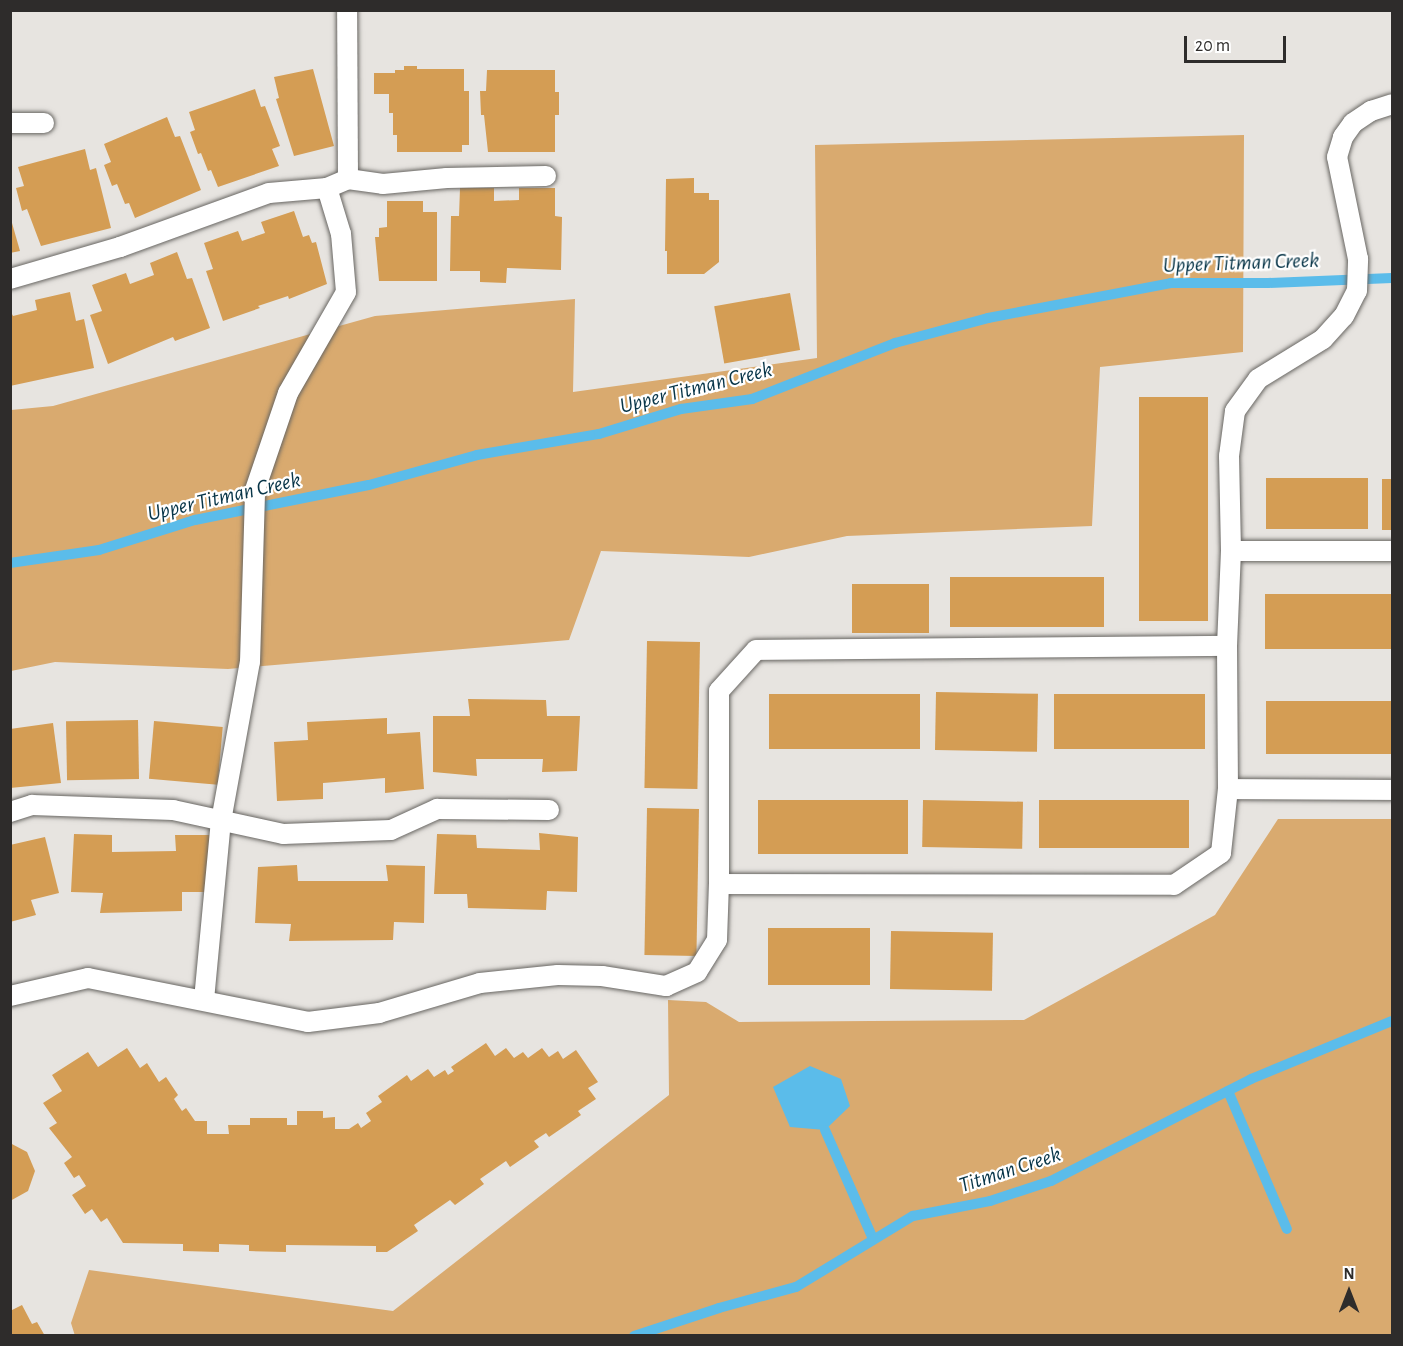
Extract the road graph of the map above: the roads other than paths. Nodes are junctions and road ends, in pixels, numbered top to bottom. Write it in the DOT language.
graph roads {
  1 [pos="347,10"];
  2 [pos="1392,104"];
  3 [pos="10,123"];
  4 [pos="44,123"];
  5 [pos="546,176"];
  6 [pos="348,179"];
  7 [pos="327,188"];
  8 [pos="10,279"];
  9 [pos="1231,551"];
  10 [pos="1392,551"];
  11 [pos="1227,646"];
  12 [pos="1228,789"];
  13 [pos="1392,790"];
  14 [pos="549,810"];
  15 [pos="10,812"];
  16 [pos="221,821"];
  17 [pos="719,884"];
  18 [pos="10,996"];
  19 [pos="204,1000"];
  1 -- 6 [label="lane"];
  2 -- 9 [label="lane"];
  3 -- 4 [label="lane"];
  5 -- 6 [label="lane"];
  6 -- 7 [label="lane"];
  7 -- 8 [label="lane"];
  7 -- 16 [label="lane"];
  9 -- 10 [label="lane"];
  9 -- 11 [label="lane"];
  11 -- 12 [label="lane"];
  11 -- 17 [label="lane"];
  12 -- 13 [label="lane"];
  12 -- 17 [label="lane"];
  14 -- 16 [label="lane"];
  15 -- 16 [label="lane"];
  16 -- 19 [label="lane"];
  17 -- 19 [label="lane"];
  18 -- 19 [label="lane"];
}
